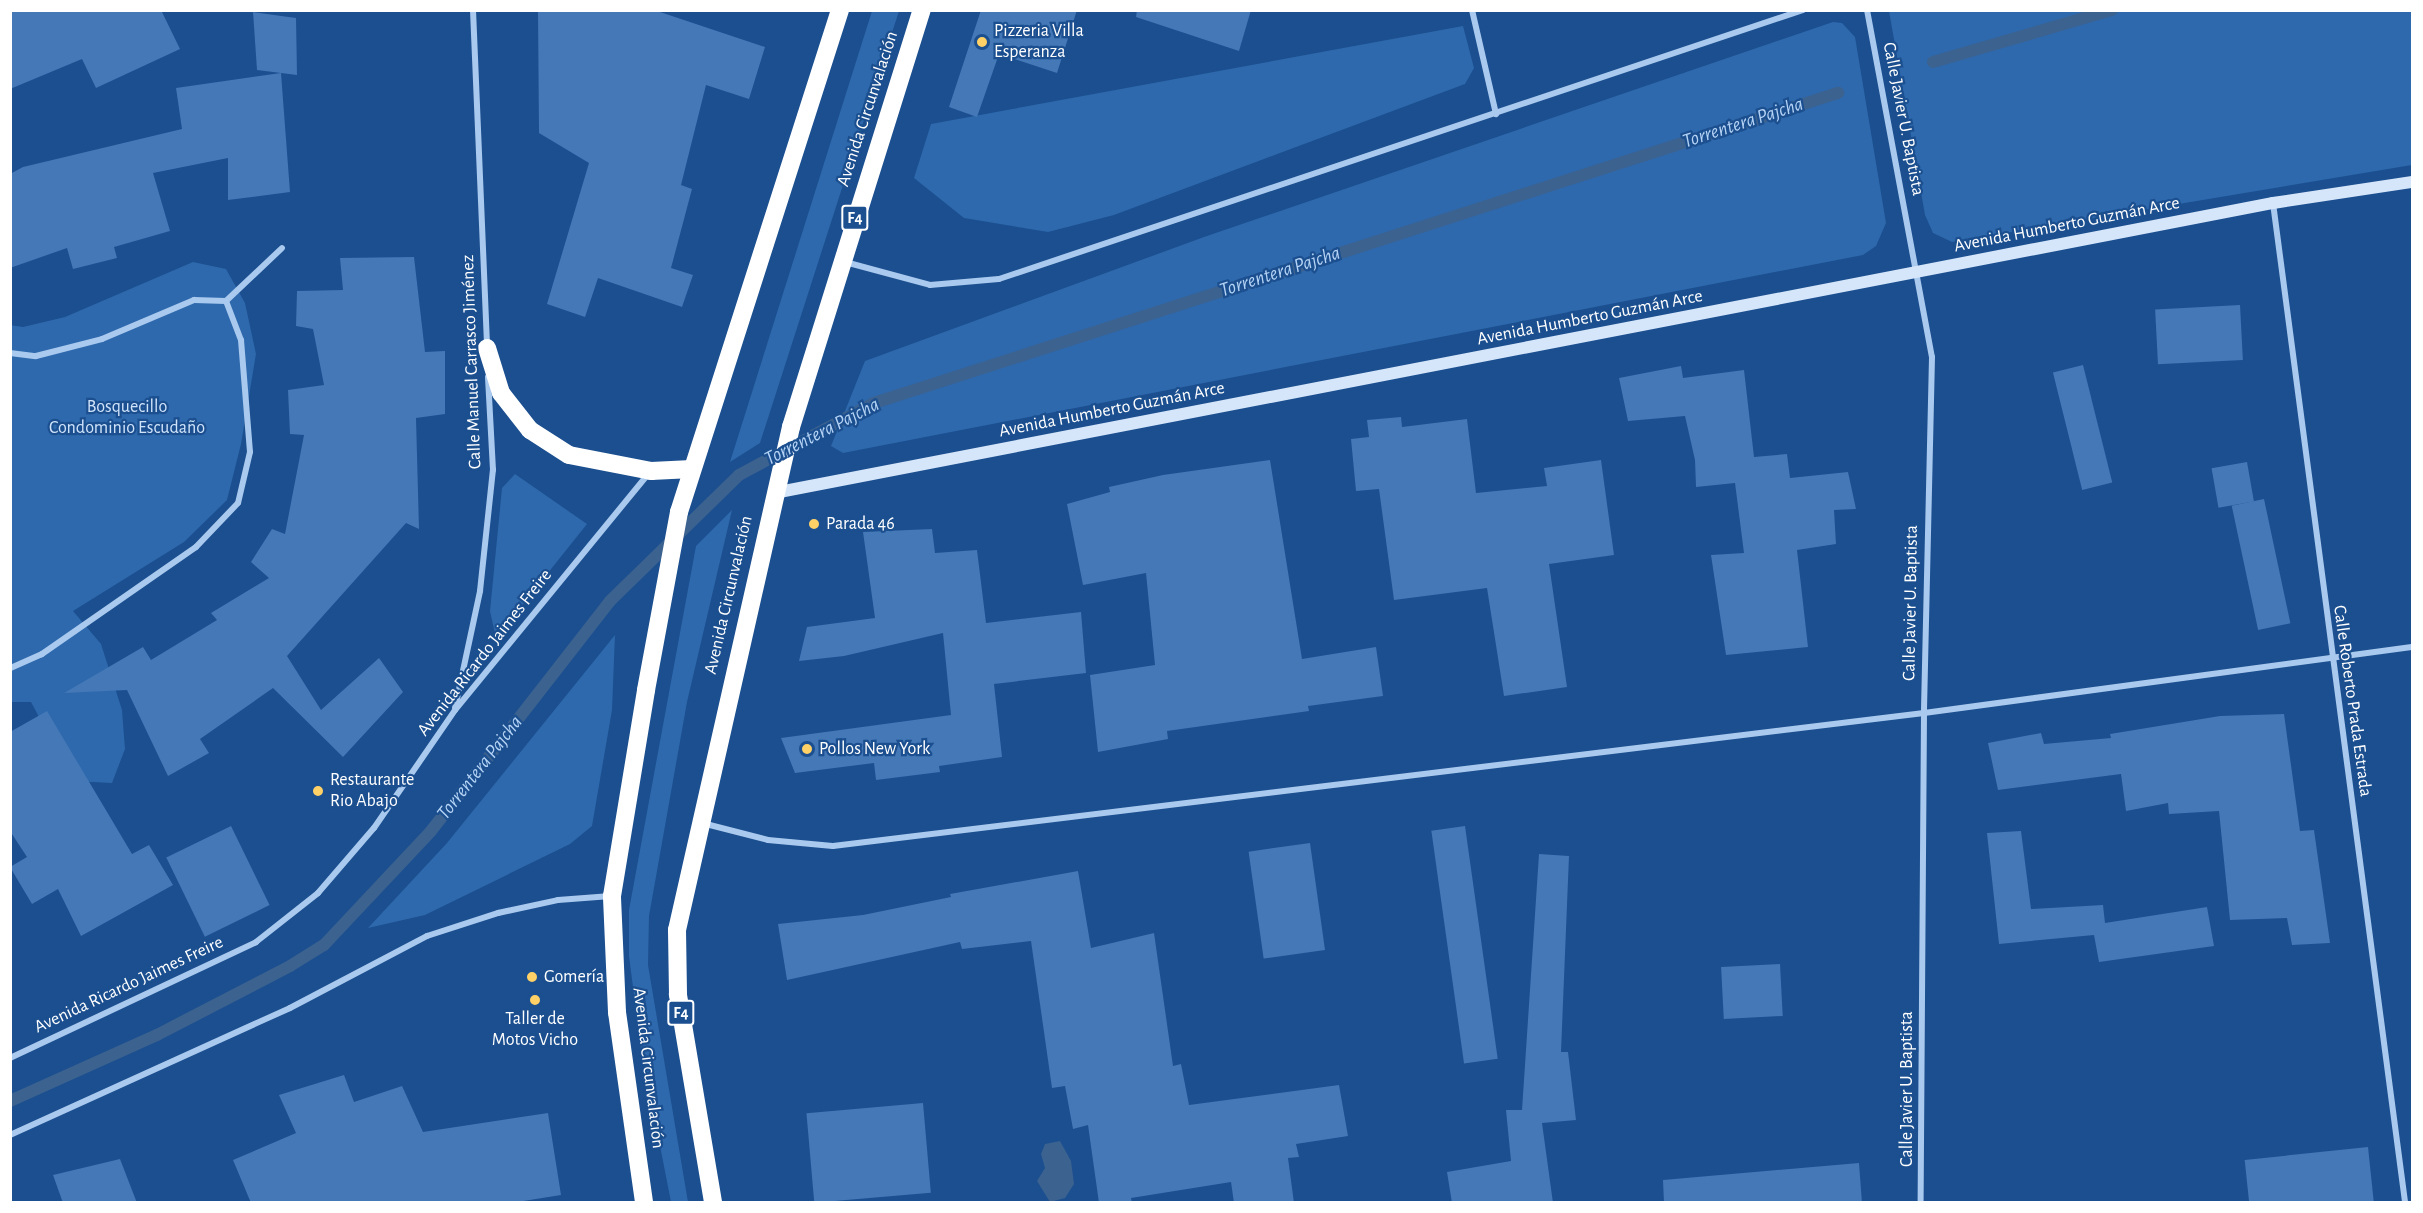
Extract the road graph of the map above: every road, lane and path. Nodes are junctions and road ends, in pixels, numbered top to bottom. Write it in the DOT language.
graph roads {
  1 [pos="473,10"];
  2 [pos="840,10"];
  3 [pos="922,10"];
  4 [pos="1472,10"];
  5 [pos="1803,10"];
  6 [pos="1867,10"];
  7 [pos="1496,114"];
  8 [pos="2412,182"];
  9 [pos="2273,203"];
  10 [pos="282,248"];
  11 [pos="841,261"];
  12 [pos="1917,273"];
  13 [pos="226,301"];
  14 [pos="487,348"];
  15 [pos="10,353"];
  16 [pos="692,469"];
  17 [pos="651,471"];
  18 [pos="776,486"];
  19 [pos="2412,647"];
  20 [pos="2331,659"];
  21 [pos="10,668"];
  22 [pos="455,710"];
  23 [pos="1924,713"];
  24 [pos="699,822"];
  25 [pos="612,896"];
  26 [pos="10,1058"];
  27 [pos="10,1135"];
  28 [pos="644,1203"];
  29 [pos="713,1203"];
  30 [pos="1921,1203"];
  31 [pos="2405,1203"];
  1 -- 14 [label="street, Calle Manuel Carrasco Jiménez"];
  2 -- 16 [label="highway"];
  3 -- 11 [label="highway, Avenida Circunvalación / F4"];
  4 -- 7 [label="street"];
  5 -- 7 [label="street"];
  6 -- 12 [label="street, Calle Javier U. Baptista"];
  7 -- 11 [label="street"];
  8 -- 9 [label="main road, Avenida Humberto Guzmán Arce"];
  9 -- 12 [label="main road, Avenida Humberto Guzmán Arce"];
  9 -- 20 [label="street, Calle Roberto Prada Estrada"];
  10 -- 13 [label="street"];
  11 -- 18 [label="highway, Avenida Circunvalación / F4"];
  12 -- 18 [label="main road, Avenida Humberto Guzmán Arce"];
  12 -- 23 [label="street, Calle Javier U. Baptista"];
  13 -- 15 [label="street"];
  13 -- 21 [label="street"];
  14 -- 17 [label="highway"];
  14 -- 22 [label="street, Calle Manuel Carrasco Jiménez"];
  16 -- 17 [label="highway"];
  16 -- 25 [label="highway, Avenida Circunvalación"];
  17 -- 22 [label="street, Avenida Ricardo Jaimes Freire"];
  18 -- 24 [label="highway, Avenida Circunvalación / F4"];
  19 -- 20 [label="street"];
  20 -- 23 [label="street"];
  20 -- 31 [label="street, Calle Roberto Prada Estrada"];
  22 -- 26 [label="street, Avenida Ricardo Jaimes Freire"];
  23 -- 24 [label="street"];
  23 -- 30 [label="street, Calle Javier U. Baptista"];
  24 -- 29 [label="highway, Avenida Circunvalación / F4"];
  25 -- 27 [label="street"];
  25 -- 28 [label="highway, Avenida Circunvalación"];
}
